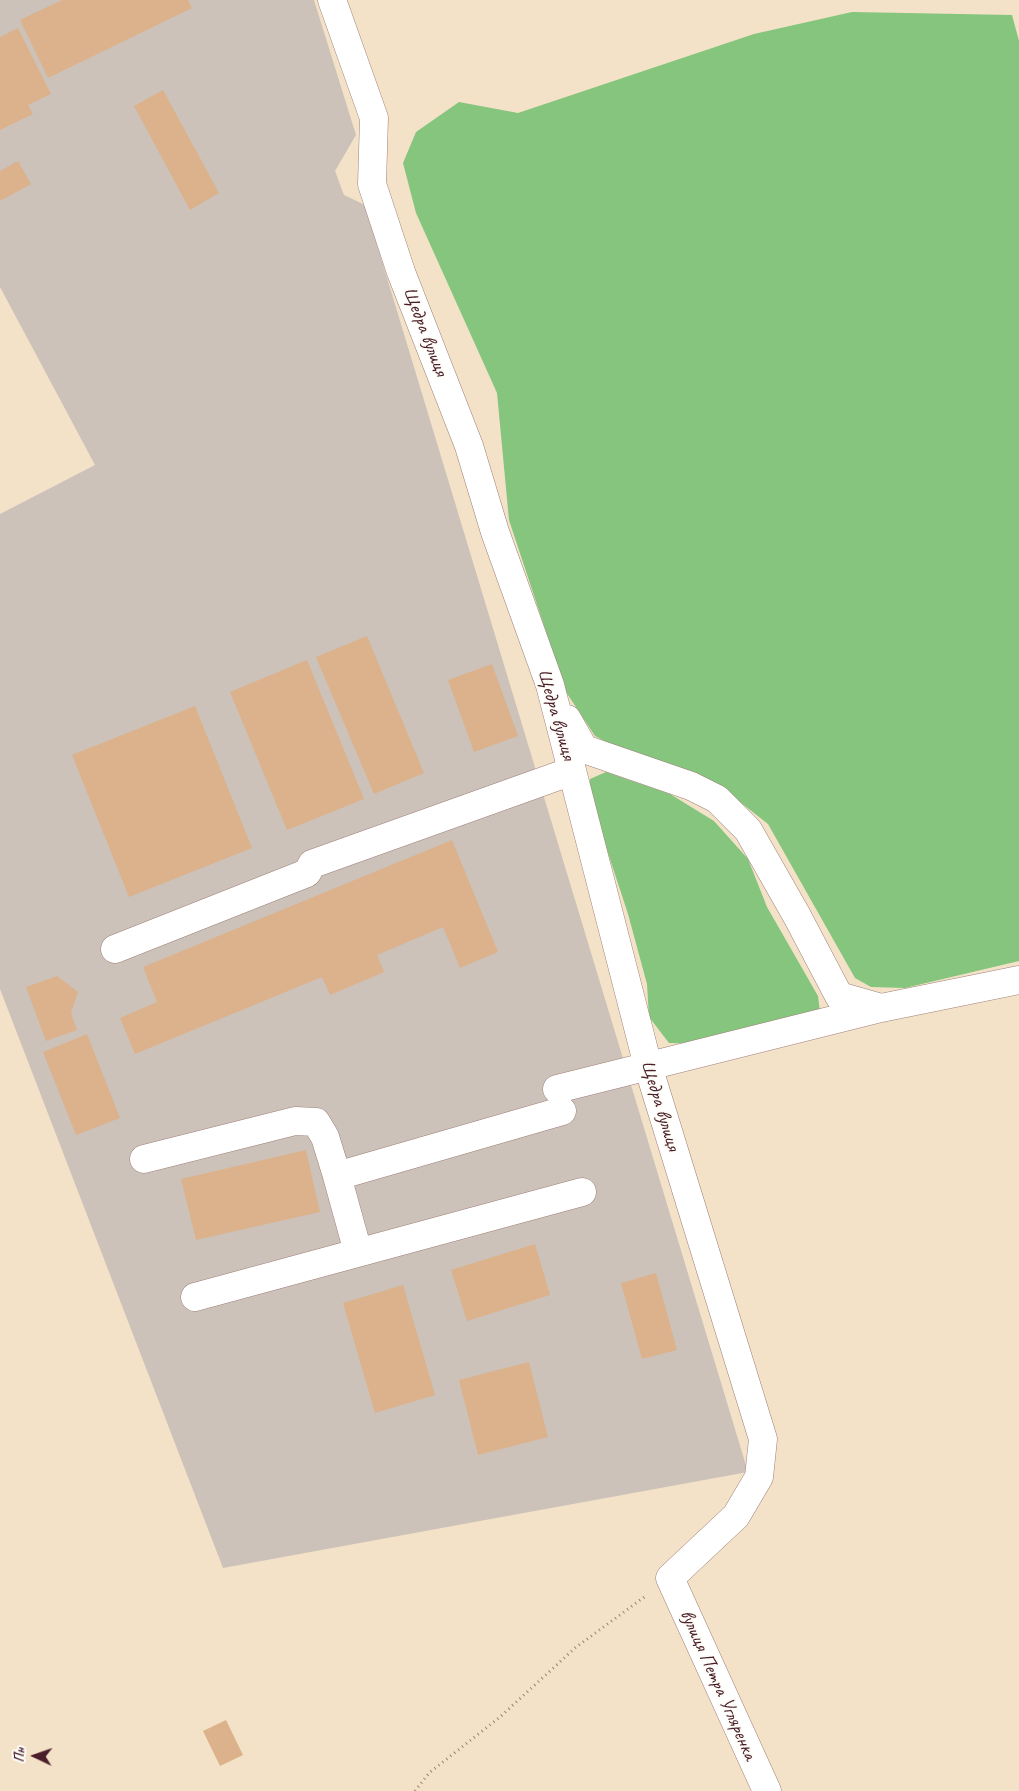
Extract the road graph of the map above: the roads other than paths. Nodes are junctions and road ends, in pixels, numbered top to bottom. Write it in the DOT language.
graph roads {
  1 [pos="332,0"];
  2 [pos="550,685"];
  3 [pos="572,771"];
  4 [pos="115,950"];
  5 [pos="1019,980"];
  6 [pos="881,1008"];
  7 [pos="648,1066"];
  8 [pos="144,1159"];
  9 [pos="337,1176"];
  10 [pos="582,1192"];
  11 [pos="358,1252"];
  12 [pos="195,1297"];
  13 [pos="670,1578"];
  14 [pos="767,1791"];
  1 -- 2 [label="street, Щедра вулиця"];
  2 -- 3 [label="street, Щедра вулиця"];
  2 -- 6 [label="street"];
  3 -- 4 [label="street"];
  3 -- 7 [label="street, Щедра вулиця"];
  5 -- 6 [label="street"];
  6 -- 7 [label="street"];
  7 -- 9 [label="street"];
  7 -- 13 [label="street, Щедра вулиця"];
  8 -- 9 [label="street"];
  9 -- 11 [label="street"];
  10 -- 11 [label="street"];
  11 -- 12 [label="street"];
  13 -- 14 [label="street, вулиця Петра Угляренка"];
}
